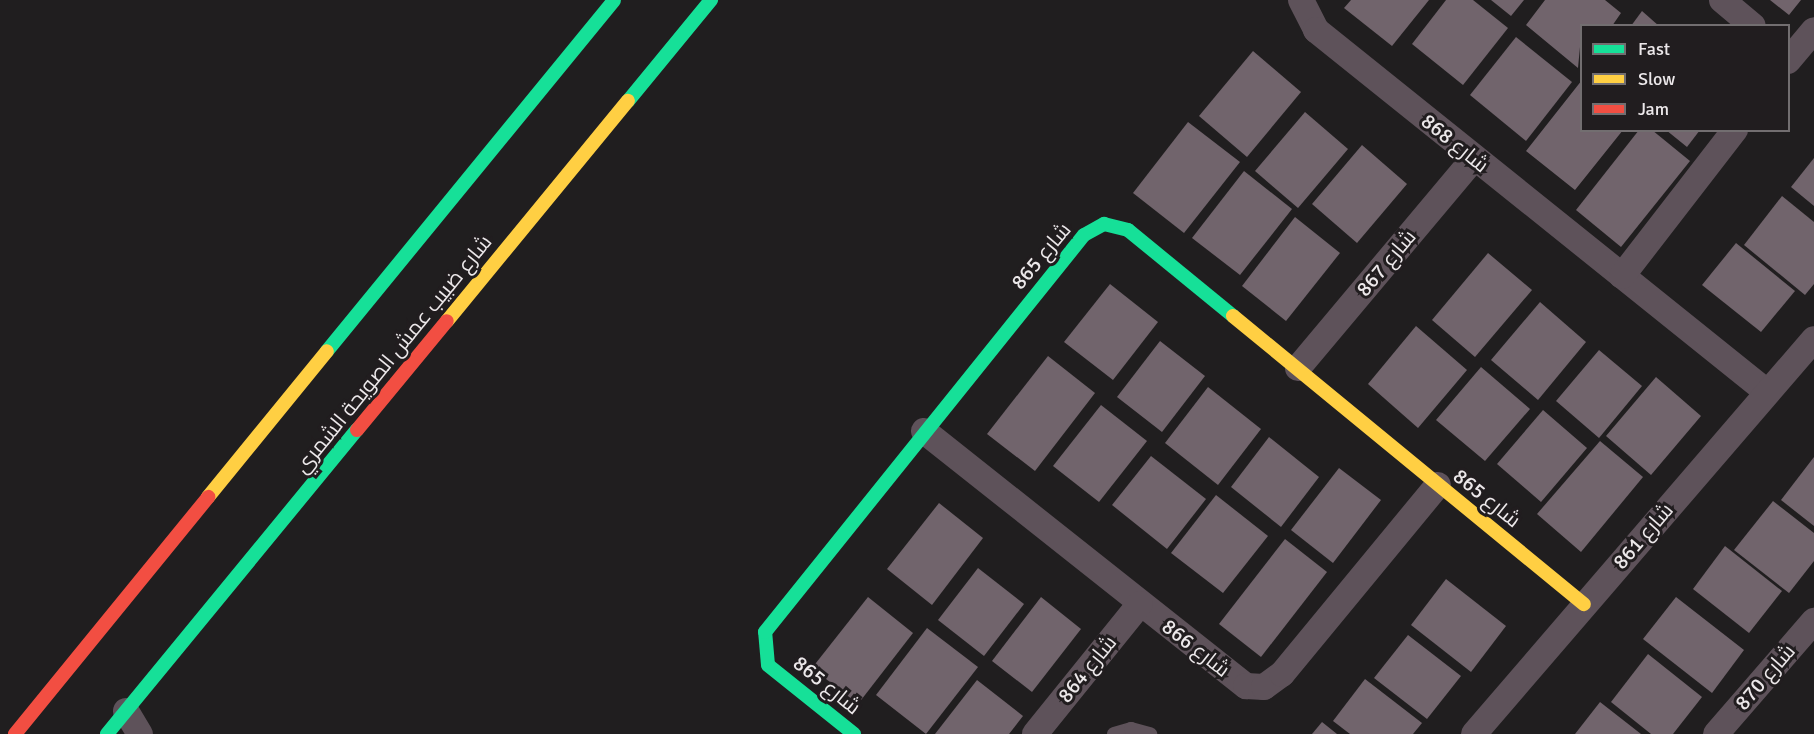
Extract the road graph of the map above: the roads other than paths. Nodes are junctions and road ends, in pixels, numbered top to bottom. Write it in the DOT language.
graph roads {
  1 [pos="614,0"];
  2 [pos="711,0"];
  3 [pos="1300,0"];
  4 [pos="1722,0"];
  5 [pos="1751,24"];
  6 [pos="1814,30"];
  7 [pos="1790,57"];
  8 [pos="1733,132"];
  9 [pos="1474,158"];
  10 [pos="1622,276"];
  11 [pos="1814,339"];
  12 [pos="1298,368"];
  13 [pos="1767,392"];
  14 [pos="924,431"];
  15 [pos="1438,485"];
  16 [pos="1140,604"];
  17 [pos="1584,604"];
  18 [pos="1814,621"];
  19 [pos="126,711"];
  20 [pos="15,734"];
  21 [pos="107,734"];
  22 [pos="140,734"];
  23 [pos="854,734"];
  24 [pos="1035,734"];
  25 [pos="1114,734"];
  26 [pos="1150,734"];
  27 [pos="1474,734"];
  28 [pos="1716,734"];
  1 -- 20 [label="street"];
  2 -- 19 [label="street, شارع ضبيب عمش الصويحة الشمري"];
  3 -- 9 [label="street, شارع 868"];
  4 -- 5 [label="street"];
  6 -- 7 [label="street"];
  8 -- 10 [label="street"];
  9 -- 10 [label="street, شارع 868"];
  9 -- 12 [label="street, شارع 867"];
  10 -- 13 [label="street, شارع 868"];
  11 -- 13 [label="street, شارع 861"];
  12 -- 14 [label="street, شارع 865"];
  12 -- 15 [label="street, شارع 865"];
  13 -- 17 [label="street, شارع 861"];
  14 -- 16 [label="street, شارع 866"];
  14 -- 23 [label="street, شارع 865"];
  15 -- 16 [label="street, شارع 866"];
  15 -- 17 [label="street, شارع 865"];
  16 -- 24 [label="street, شارع 864"];
  17 -- 27 [label="street, شارع 861"];
  18 -- 28 [label="street, شارع 870"];
  19 -- 21 [label="street, شارع ضبيب عمش الصويحة الشمري"];
  19 -- 22 [label="street"];
  25 -- 26 [label="lane"];
}
